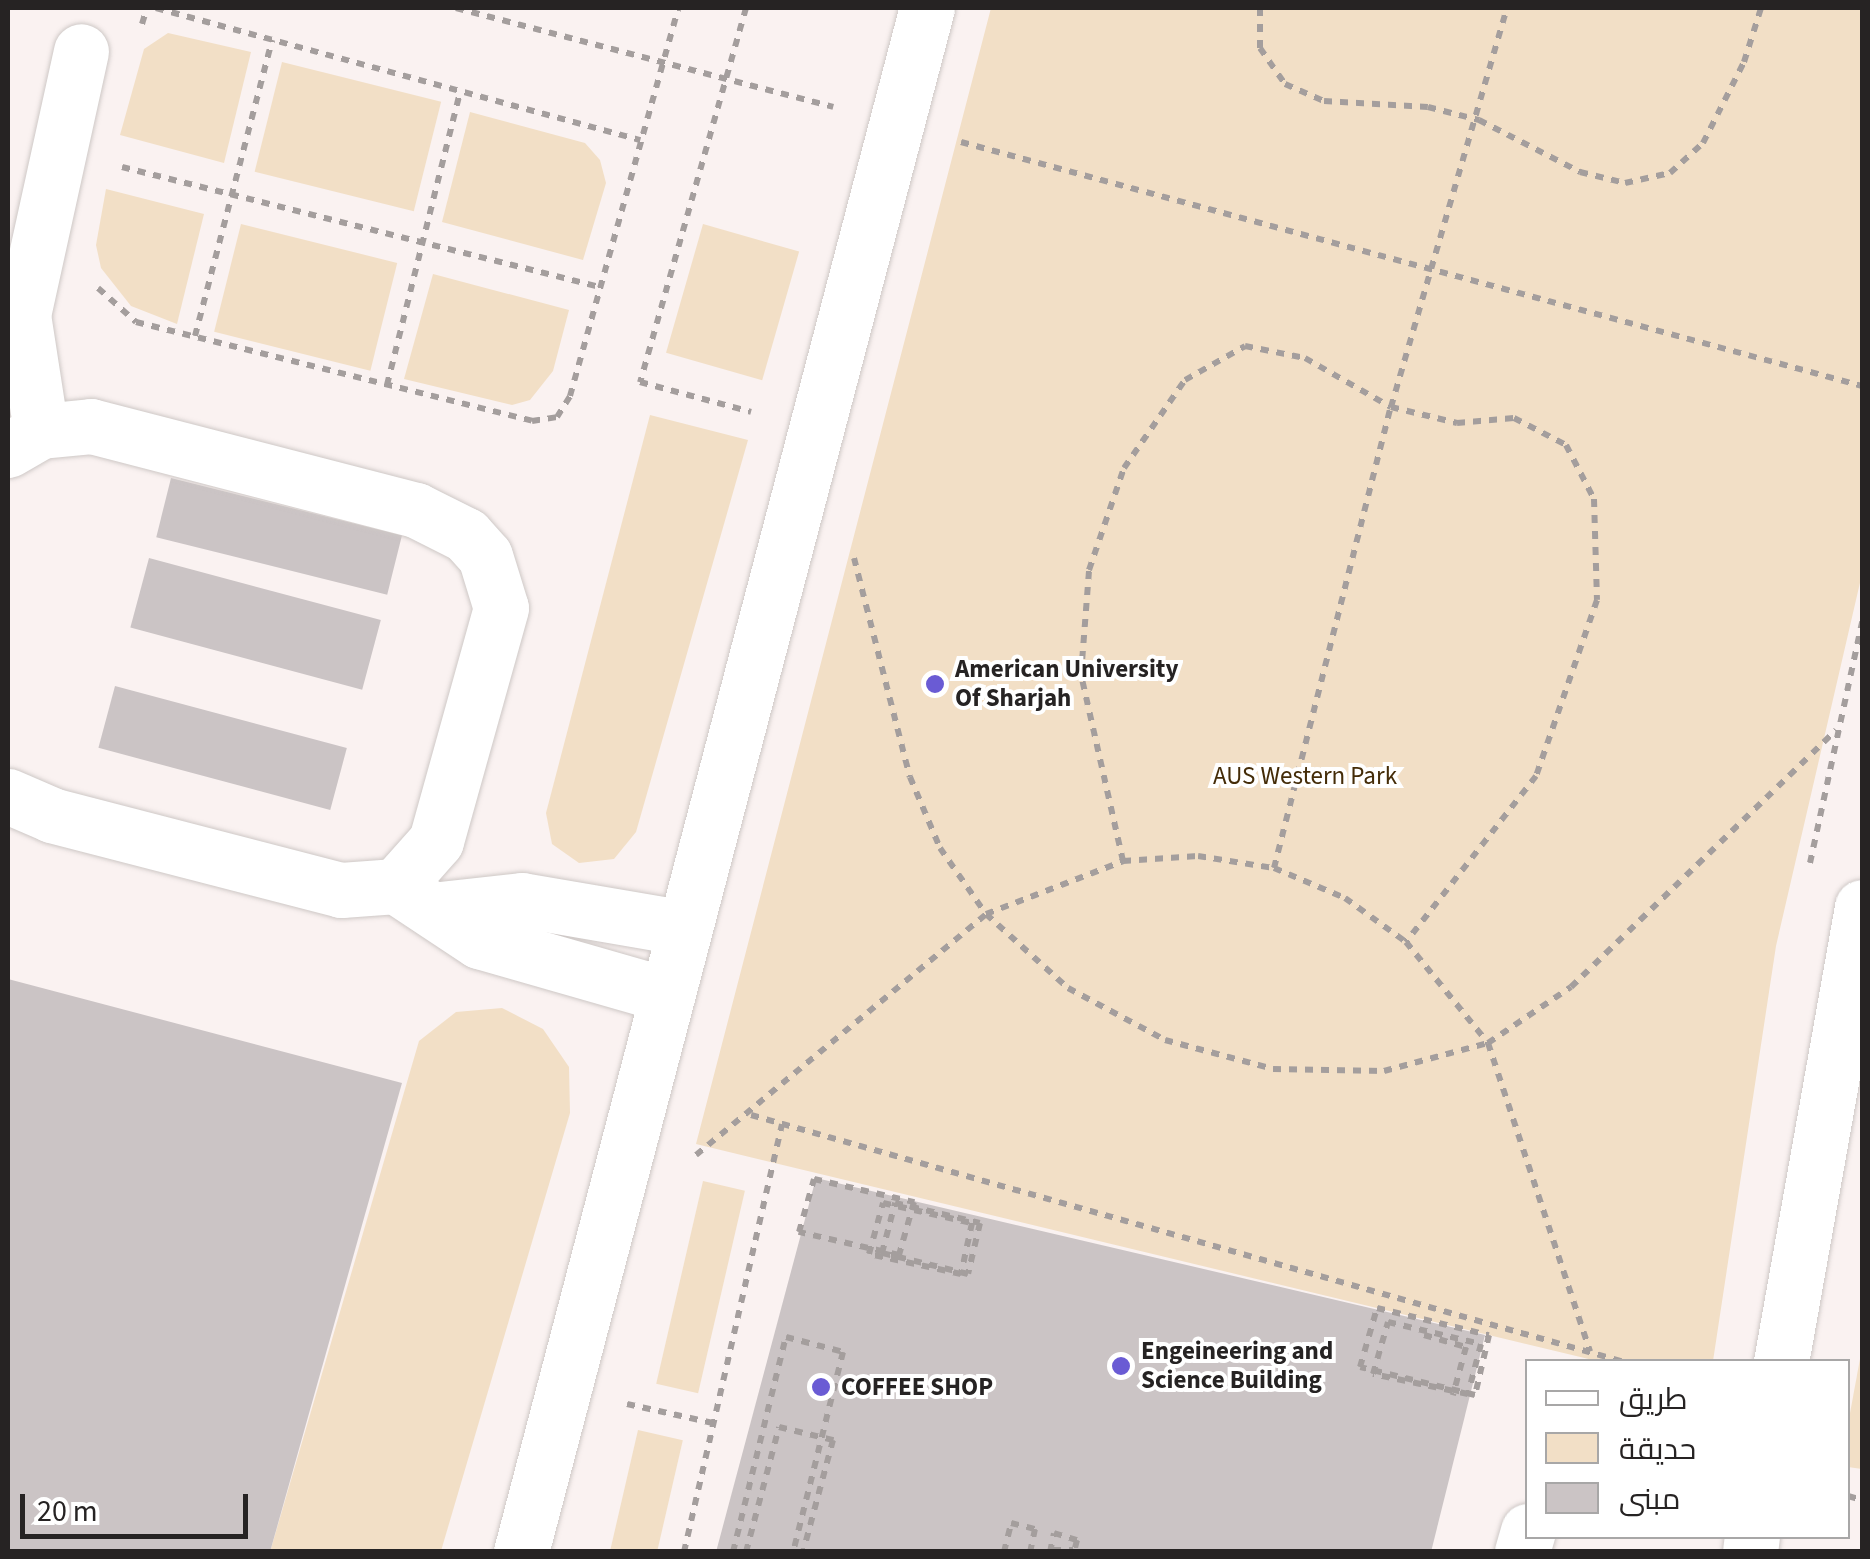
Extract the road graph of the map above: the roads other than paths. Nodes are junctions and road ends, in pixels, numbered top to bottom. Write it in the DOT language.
graph roads {
  1 [pos="927,8"];
  2 [pos="80,51"];
  3 [pos="24,440"];
  4 [pos="8,796"];
  5 [pos="418,897"];
  6 [pos="1862,906"];
  7 [pos="685,928"];
  8 [pos="667,995"];
  9 [pos="1782,1359"];
  10 [pos="521,1552"];
  1 -- 7 [label="street"];
  2 -- 3 [label="street"];
  3 -- 5 [label="street"];
  4 -- 5 [label="street"];
  5 -- 7 [label="street"];
  5 -- 8 [label="street"];
  6 -- 9 [label="street"];
  7 -- 8 [label="street"];
  8 -- 10 [label="street"];
}
